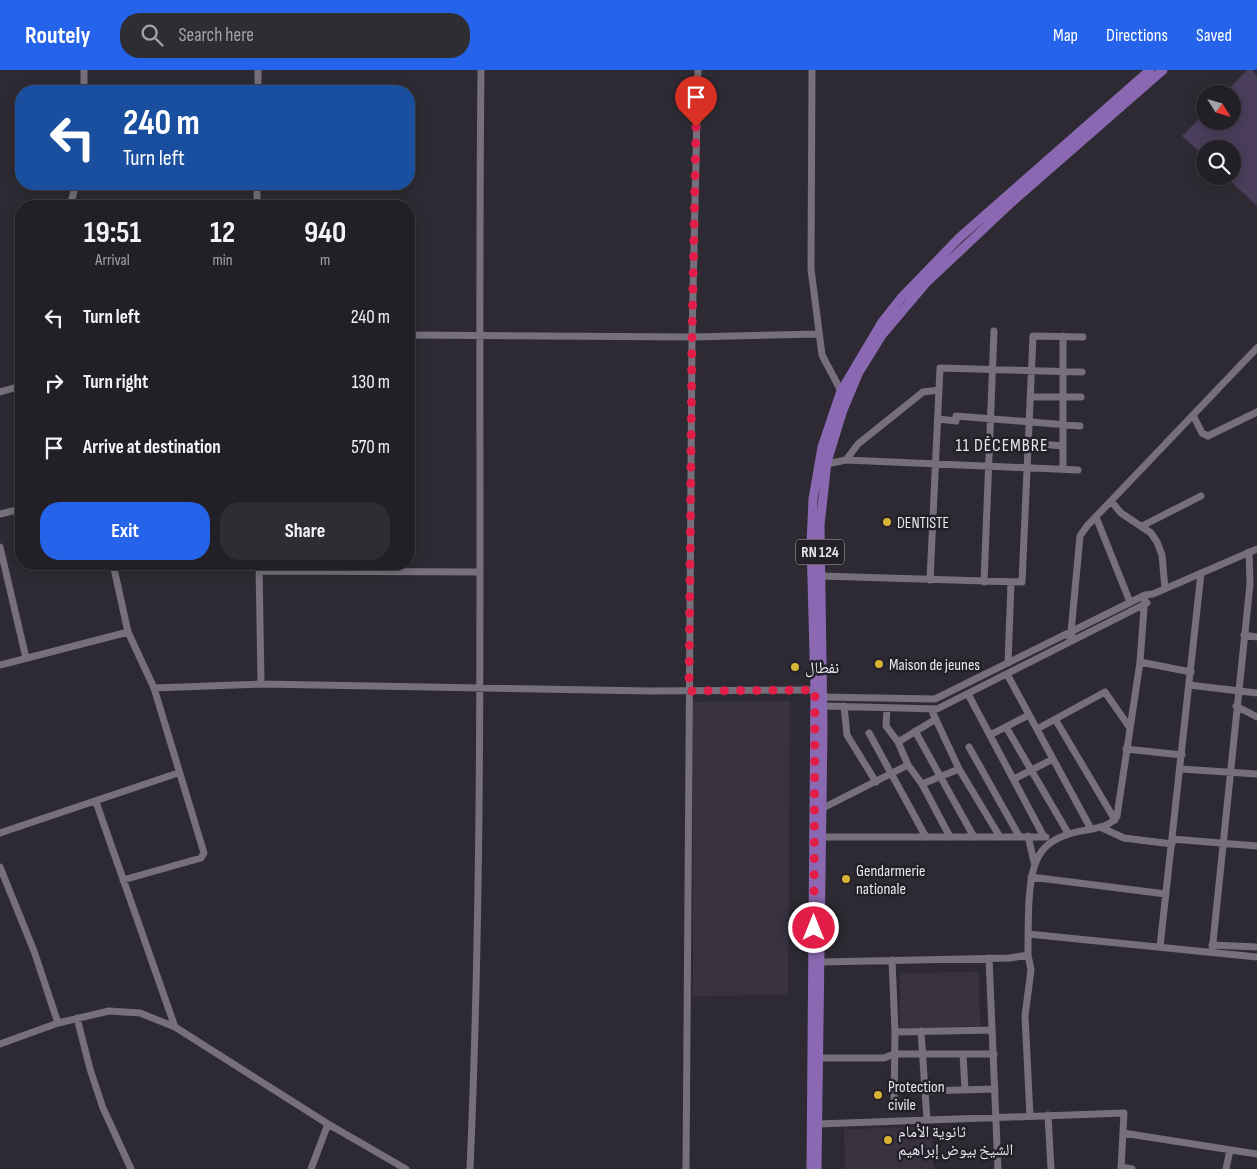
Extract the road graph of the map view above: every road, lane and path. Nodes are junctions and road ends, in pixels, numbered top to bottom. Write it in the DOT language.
graph roads {
  1 [pos="84,70"];
  2 [pos="258,70"];
  3 [pos="481,70"];
  4 [pos="698,70"];
  5 [pos="812,70"];
  6 [pos="1150,70"];
  7 [pos="1163,70"];
  8 [pos="84,85"];
  9 [pos="258,85"];
  10 [pos="991,215"];
  11 [pos="930,273"];
  12 [pos="994,331"];
  13 [pos="478,334"];
  14 [pos="819,334"];
  15 [pos="415,335"];
  16 [pos="1063,336"];
  17 [pos="1083,336"];
  18 [pos="692,337"];
  19 [pos="1257,348"];
  20 [pos="992,370"];
  21 [pos="1031,371"];
  22 [pos="1062,371"];
  23 [pos="1082,372"];
  24 [pos="15,388"];
  25 [pos="939,390"];
  26 [pos="841,391"];
  27 [pos="0,392"];
  28 [pos="1030,397"];
  29 [pos="1081,397"];
  30 [pos="1063,398"];
  31 [pos="839,409"];
  32 [pos="1257,412"];
  33 [pos="1193,415"];
  34 [pos="938,419"];
  35 [pos="990,419"];
  36 [pos="1029,422"];
  37 [pos="1063,424"];
  38 [pos="1080,426"];
  39 [pos="1028,444"];
  40 [pos="1063,446"];
  41 [pos="846,460"];
  42 [pos="827,464"];
  43 [pos="935,464"];
  44 [pos="988,466"];
  45 [pos="1028,468"];
  46 [pos="1062,469"];
  47 [pos="1078,470"];
  48 [pos="1201,496"];
  49 [pos="1111,501"];
  50 [pos="15,510"];
  51 [pos="0,514"];
  52 [pos="1096,517"];
  53 [pos="1142,526"];
  54 [pos="0,546"];
  55 [pos="1257,549"];
  56 [pos="1249,552"];
  57 [pos="114,570"];
  58 [pos="259,570"];
  59 [pos="391,570"];
  60 [pos="479,572"];
  61 [pos="1202,573"];
  62 [pos="821,576"];
  63 [pos="930,580"];
  64 [pos="984,582"];
  65 [pos="1011,583"];
  66 [pos="1165,589"];
  67 [pos="1153,594"];
  68 [pos="1145,595"];
  69 [pos="1130,602"];
  70 [pos="1146,606"];
  71 [pos="128,632"];
  72 [pos="1071,636"];
  73 [pos="1244,636"];
  74 [pos="1257,637"];
  75 [pos="26,658"];
  76 [pos="1140,662"];
  77 [pos="1008,663"];
  78 [pos="0,665"];
  79 [pos="1191,672"];
  80 [pos="1007,674"];
  81 [pos="261,684"];
  82 [pos="1189,686"];
  83 [pos="154,688"];
  84 [pos="480,688"];
  85 [pos="815,690"];
  86 [pos="689,691"];
  87 [pos="1238,691"];
  88 [pos="1257,693"];
  89 [pos="968,694"];
  90 [pos="823,701"];
  91 [pos="844,706"];
  92 [pos="1236,706"];
  93 [pos="887,708"];
  94 [pos="931,709"];
  95 [pos="1029,716"];
  96 [pos="1257,717"];
  97 [pos="936,719"];
  98 [pos="1055,719"];
  99 [pos="1006,727"];
  100 [pos="1130,728"];
  101 [pos="1037,729"];
  102 [pos="915,732"];
  103 [pos="869,733"];
  104 [pos="990,735"];
  105 [pos="898,742"];
  106 [pos="969,747"];
  107 [pos="1126,749"];
  108 [pos="1182,755"];
  109 [pos="1053,759"];
  110 [pos="908,765"];
  111 [pos="958,769"];
  112 [pos="1031,770"];
  113 [pos="1181,770"];
  114 [pos="1229,772"];
  115 [pos="178,773"];
  116 [pos="892,774"];
  117 [pos="1257,774"];
  118 [pos="940,777"];
  119 [pos="1014,780"];
  120 [pos="876,782"];
  121 [pos="922,784"];
  122 [pos="96,802"];
  123 [pos="823,808"];
  124 [pos="1115,820"];
  125 [pos="1100,827"];
  126 [pos="1091,829"];
  127 [pos="0,833"];
  128 [pos="1068,833"];
  129 [pos="1020,836"];
  130 [pos="1028,836"];
  131 [pos="823,837"];
  132 [pos="926,837"];
  133 [pos="950,837"];
  134 [pos="974,837"];
  135 [pos="1044,837"];
  136 [pos="1000,838"];
  137 [pos="1055,839"];
  138 [pos="1172,841"];
  139 [pos="1223,842"];
  140 [pos="1257,846"];
  141 [pos="1034,862"];
  142 [pos="0,867"];
  143 [pos="1031,877"];
  144 [pos="124,880"];
  145 [pos="1166,894"];
  146 [pos="1028,934"];
  147 [pos="1160,947"];
  148 [pos="1257,947"];
  149 [pos="1212,949"];
  150 [pos="1028,955"];
  151 [pos="1257,957"];
  152 [pos="989,958"];
  153 [pos="892,960"];
  154 [pos="822,962"];
  155 [pos="77,1018"];
  156 [pos="58,1023"];
  157 [pos="175,1027"];
  158 [pos="992,1030"];
  159 [pos="896,1032"];
  160 [pos="921,1032"];
  161 [pos="0,1044"];
  162 [pos="894,1054"];
  163 [pos="922,1054"];
  164 [pos="963,1054"];
  165 [pos="994,1054"];
  166 [pos="820,1058"];
  167 [pos="995,1089"];
  168 [pos="965,1090"];
  169 [pos="925,1091"];
  170 [pos="894,1105"];
  171 [pos="1048,1115"];
  172 [pos="1030,1116"];
  173 [pos="997,1117"];
  174 [pos="927,1120"];
  175 [pos="328,1124"];
  176 [pos="818,1124"];
  177 [pos="1123,1133"];
  178 [pos="1230,1150"];
  179 [pos="1257,1154"];
  180 [pos="1121,1168"];
  181 [pos="131,1169"];
  182 [pos="311,1169"];
  183 [pos="406,1169"];
  184 [pos="470,1169"];
  185 [pos="686,1169"];
  186 [pos="811,1169"];
  187 [pos="818,1169"];
  188 [pos="998,1169"];
  189 [pos="1051,1169"];
  190 [pos="1132,1169"];
  191 [pos="1226,1169"];
  1 -- 8 [label="street"];
  2 -- 9 [label="street"];
  3 -- 13 [label="street"];
  4 -- 18 [label="street"];
  5 -- 14 [label="street"];
  6 -- 10 [label="main road, RN 124"];
  7 -- 10 [label="main road, RN 124"];
  10 -- 11 [label="main road, RN 124"];
  11 -- 26 [label="main road, RN 124"];
  11 -- 31 [label="main road, RN 124"];
  12 -- 20 [label="street"];
  13 -- 15 [label="street"];
  13 -- 18 [label="street"];
  13 -- 60 [label="street"];
  14 -- 18 [label="street"];
  14 -- 26 [label="street"];
  16 -- 17 [label="street"];
  16 -- 21 [label="street"];
  16 -- 22 [label="street"];
  18 -- 86 [label="street"];
  19 -- 33 [label="street"];
  20 -- 21 [label="street"];
  20 -- 25 [label="street"];
  20 -- 35 [label="street"];
  21 -- 22 [label="street"];
  21 -- 28 [label="street"];
  22 -- 23 [label="street"];
  22 -- 30 [label="street"];
  24 -- 27 [label="street"];
  25 -- 34 [label="street"];
  25 -- 41 [label="street"];
  26 -- 31 [label="main road, RN 124"];
  28 -- 30 [label="street"];
  28 -- 36 [label="street"];
  29 -- 30 [label="street"];
  30 -- 37 [label="street"];
  31 -- 42 [label="main road, RN 124"];
  31 -- 85 [label="main road, RN 124"];
  32 -- 33 [label="street"];
  33 -- 49 [label="street"];
  34 -- 35 [label="street"];
  34 -- 43 [label="street"];
  35 -- 36 [label="street"];
  35 -- 44 [label="street"];
  36 -- 37 [label="street"];
  36 -- 39 [label="street"];
  37 -- 38 [label="street"];
  37 -- 40 [label="street"];
  39 -- 40 [label="street"];
  39 -- 45 [label="street"];
  40 -- 46 [label="street"];
  41 -- 42 [label="street"];
  41 -- 43 [label="street"];
  42 -- 62 [label="main road, RN 124"];
  43 -- 44 [label="street"];
  43 -- 63 [label="street"];
  44 -- 45 [label="street"];
  44 -- 64 [label="street"];
  45 -- 46 [label="street"];
  45 -- 65 [label="street"];
  46 -- 47 [label="street"];
  48 -- 53 [label="street"];
  49 -- 52 [label="street"];
  49 -- 53 [label="street"];
  50 -- 51 [label="street"];
  52 -- 69 [label="street"];
  52 -- 72 [label="street"];
  53 -- 66 [label="street"];
  54 -- 75 [label="street"];
  55 -- 56 [label="street"];
  56 -- 61 [label="street"];
  56 -- 73 [label="street"];
  57 -- 71 [label="street"];
  58 -- 81 [label="street"];
  59 -- 60 [label="street"];
  60 -- 84 [label="street"];
  61 -- 66 [label="street"];
  61 -- 79 [label="street"];
  62 -- 63 [label="street"];
  62 -- 90 [label="main road, RN 124"];
  63 -- 64 [label="street"];
  64 -- 65 [label="street"];
  65 -- 77 [label="street"];
  66 -- 67 [label="street"];
  67 -- 68 [label="street"];
  67 -- 70 [label="street"];
  68 -- 69 [label="street"];
  68 -- 70 [label="street"];
  69 -- 72 [label="street"];
  70 -- 72 [label="street"];
  70 -- 76 [label="street"];
  71 -- 75 [label="street"];
  71 -- 83 [label="street"];
  72 -- 77 [label="street"];
  72 -- 80 [label="street"];
  73 -- 74 [label="street"];
  73 -- 87 [label="street"];
  75 -- 78 [label="street"];
  76 -- 79 [label="street"];
  76 -- 100 [label="street"];
  77 -- 90 [label="street"];
  79 -- 82 [label="street"];
  80 -- 89 [label="street"];
  80 -- 95 [label="street"];
  81 -- 83 [label="street"];
  81 -- 84 [label="street"];
  82 -- 87 [label="street"];
  82 -- 108 [label="street"];
  83 -- 115 [label="street"];
  84 -- 86 [label="street"];
  84 -- 184 [label="street"];
  85 -- 86 [label="street"];
  85 -- 186 [label="main road, RN 124"];
  86 -- 185 [label="street"];
  87 -- 88 [label="street"];
  87 -- 92 [label="street"];
  89 -- 94 [label="street"];
  89 -- 104 [label="street"];
  90 -- 91 [label="street"];
  90 -- 123 [label="main road, RN 124"];
  91 -- 93 [label="street"];
  91 -- 120 [label="street"];
  92 -- 96 [label="street"];
  92 -- 114 [label="street"];
  93 -- 94 [label="street"];
  93 -- 105 [label="street"];
  94 -- 97 [label="street"];
  95 -- 99 [label="street"];
  95 -- 101 [label="street"];
  97 -- 102 [label="street"];
  97 -- 111 [label="street"];
  98 -- 100 [label="street"];
  98 -- 101 [label="street"];
  98 -- 124 [label="street"];
  99 -- 104 [label="street"];
  99 -- 112 [label="street"];
  100 -- 107 [label="street"];
  101 -- 109 [label="street"];
  102 -- 105 [label="street"];
  102 -- 118 [label="street"];
  103 -- 116 [label="street"];
  104 -- 119 [label="street"];
  105 -- 110 [label="street"];
  106 -- 129 [label="street"];
  107 -- 108 [label="street"];
  107 -- 124 [label="street"];
  108 -- 113 [label="street"];
  109 -- 112 [label="street"];
  109 -- 126 [label="street"];
  110 -- 116 [label="street"];
  110 -- 121 [label="street"];
  111 -- 118 [label="street"];
  111 -- 136 [label="street"];
  112 -- 119 [label="street"];
  112 -- 128 [label="street"];
  113 -- 114 [label="street"];
  113 -- 138 [label="street"];
  114 -- 117 [label="street"];
  114 -- 139 [label="street"];
  115 -- 122 [label="street"];
  115 -- 144 [label="street"];
  116 -- 120 [label="street"];
  116 -- 132 [label="street"];
  118 -- 121 [label="street"];
  118 -- 134 [label="street"];
  119 -- 135 [label="street"];
  120 -- 123 [label="street"];
  121 -- 133 [label="street"];
  122 -- 127 [label="street"];
  122 -- 144 [label="street"];
  123 -- 131 [label="main road, RN 124"];
  124 -- 125 [label="street"];
  125 -- 126 [label="street"];
  125 -- 138 [label="street"];
  126 -- 128 [label="street"];
  128 -- 137 [label="street"];
  129 -- 130 [label="street"];
  129 -- 136 [label="street"];
  130 -- 135 [label="street"];
  130 -- 141 [label="street"];
  131 -- 132 [label="street"];
  131 -- 154 [label="main road, RN 124"];
  132 -- 133 [label="street"];
  133 -- 134 [label="street"];
  134 -- 136 [label="street"];
  135 -- 137 [label="street"];
  137 -- 141 [label="street"];
  138 -- 139 [label="street"];
  138 -- 145 [label="street"];
  139 -- 140 [label="street"];
  139 -- 149 [label="street"];
  141 -- 143 [label="street"];
  142 -- 156 [label="street"];
  143 -- 145 [label="street"];
  143 -- 146 [label="street"];
  144 -- 157 [label="street"];
  145 -- 147 [label="street"];
  146 -- 147 [label="street"];
  146 -- 150 [label="street"];
  147 -- 149 [label="street"];
  148 -- 149 [label="street"];
  149 -- 151 [label="street"];
  150 -- 152 [label="street"];
  150 -- 172 [label="street"];
  152 -- 153 [label="street"];
  152 -- 158 [label="street"];
  153 -- 154 [label="street"];
  153 -- 159 [label="street"];
  154 -- 166 [label="main road, RN 124"];
  155 -- 156 [label="street"];
  155 -- 157 [label="street"];
  155 -- 181 [label="street"];
  156 -- 161 [label="street"];
  157 -- 175 [label="street"];
  158 -- 160 [label="street"];
  158 -- 165 [label="street"];
  159 -- 160 [label="street"];
  159 -- 162 [label="street"];
  160 -- 163 [label="street"];
  162 -- 163 [label="street"];
  162 -- 166 [label="street"];
  162 -- 170 [label="street"];
  163 -- 164 [label="street"];
  163 -- 169 [label="street"];
  164 -- 165 [label="street"];
  164 -- 168 [label="street"];
  165 -- 167 [label="street"];
  166 -- 176 [label="main road, RN 124"];
  167 -- 168 [label="street"];
  167 -- 173 [label="street"];
  168 -- 169 [label="street"];
  169 -- 174 [label="street"];
  171 -- 172 [label="street"];
  171 -- 177 [label="street"];
  171 -- 189 [label="street"];
  172 -- 173 [label="street"];
  173 -- 174 [label="street"];
  173 -- 188 [label="street"];
  174 -- 176 [label="street"];
  175 -- 182 [label="street"];
  175 -- 183 [label="street"];
  176 -- 187 [label="main road, RN 124"];
  177 -- 178 [label="street"];
  177 -- 180 [label="street"];
  178 -- 179 [label="street"];
  178 -- 191 [label="street"];
  180 -- 190 [label="street"];
}
